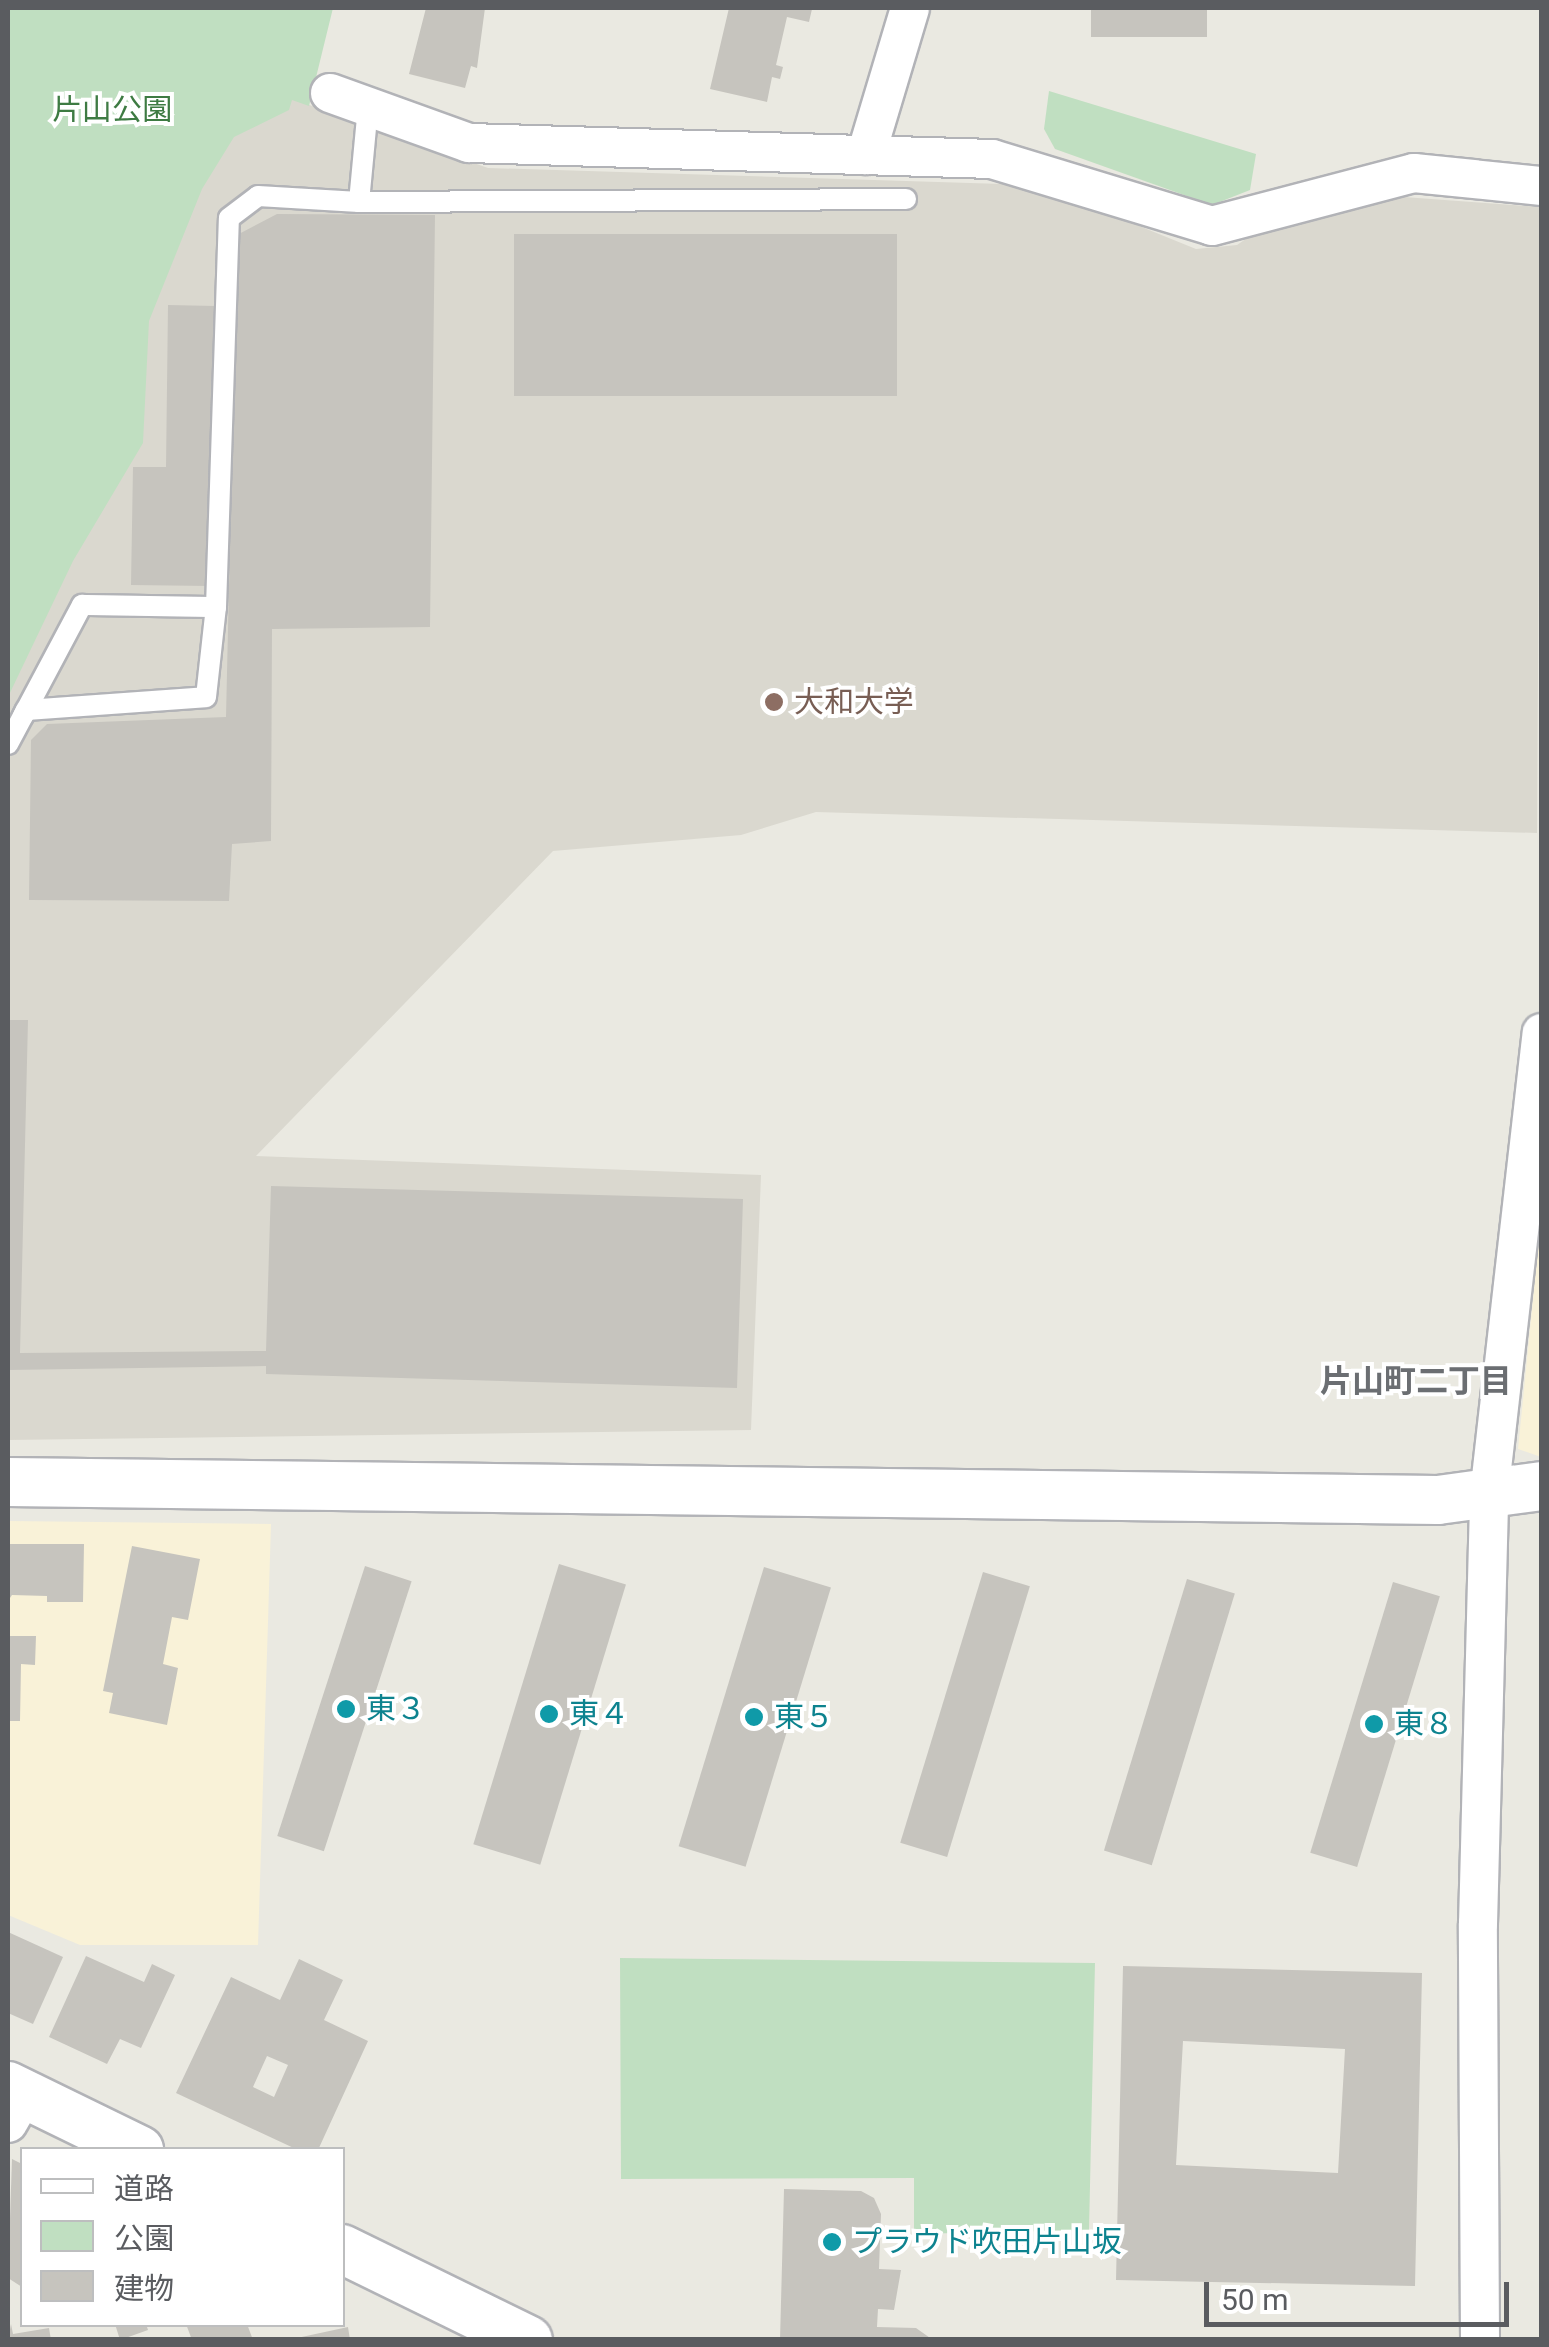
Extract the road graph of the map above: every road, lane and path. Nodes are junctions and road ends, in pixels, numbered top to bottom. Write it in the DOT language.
graph roads {
  1 [pos="910,8"];
  2 [pos="330,93"];
  3 [pos="368,107"];
  4 [pos="866,155"];
  5 [pos="1542,186"];
  6 [pos="906,200"];
  7 [pos="359,202"];
  8 [pos="216,607"];
  9 [pos="23,716"];
  10 [pos="8,744"];
  11 [pos="1542,1033"];
  12 [pos="8,1482"];
  13 [pos="1542,1486"];
  14 [pos="1489,1495"];
  15 [pos="13,2101"];
  16 [pos="131,2147"];
  17 [pos="345,2250"];
  18 [pos="528,2340"];
  19 [pos="1480,2340"];
  1 -- 4 [label="street"];
  2 -- 3 [label="street"];
  3 -- 4 [label="street"];
  3 -- 7 [label="lane"];
  4 -- 5 [label="street"];
  6 -- 7 [label="lane"];
  7 -- 8 [label="lane"];
  8 -- 9 [label="lane"];
  8 -- 9 [label="lane"];
  9 -- 10 [label="lane"];
  11 -- 14 [label="street"];
  12 -- 14 [label="street"];
  13 -- 14 [label="street"];
  14 -- 19 [label="street"];
  15 -- 16 [label="street"];
  17 -- 18 [label="street"];
}
